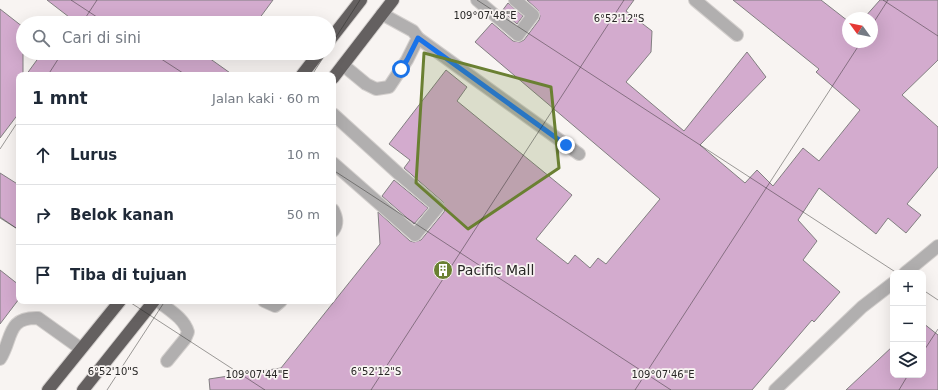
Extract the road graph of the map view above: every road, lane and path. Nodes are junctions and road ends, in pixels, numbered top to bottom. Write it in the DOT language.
graph roads {
  1 [pos="361,0"];
  2 [pos="393,0"];
  3 [pos="476,0"];
  4 [pos="515,0"];
  5 [pos="695,0"];
  6 [pos="382,14"];
  7 [pos="336,32"];
  8 [pos="737,35"];
  9 [pos="418,38"];
  10 [pos="314,60"];
  11 [pos="343,65"];
  12 [pos="304,72"];
  13 [pos="336,74"];
  14 [pos="336,117"];
  15 [pos="579,154"];
  16 [pos="336,166"];
  17 [pos="938,246"];
  18 [pos="909,270"];
  19 [pos="890,285"];
  20 [pos="117,304"];
  21 [pos="152,304"];
  22 [pos="162,304"];
  23 [pos="80,348"];
  24 [pos="0,359"];
  25 [pos="167,362"];
  26 [pos="781,388"];
  27 [pos="48,390"];
  28 [pos="83,390"];
  1 -- 7 [label="highway"];
  2 -- 6 [label="highway"];
  3 -- 4 [label="street"];
  5 -- 8 [label="street"];
  6 -- 9 [label="street"];
  6 -- 11 [label="highway"];
  9 -- 11 [label="street"];
  9 -- 15 [label="street"];
  10 -- 12 [label="highway"];
  11 -- 13 [label="highway"];
  14 -- 16 [label="street"];
  17 -- 18 [label="street"];
  19 -- 26 [label="street"];
  20 -- 23 [label="highway"];
  21 -- 28 [label="highway"];
  22 -- 25 [label="street"];
  23 -- 24 [label="street"];
  23 -- 27 [label="highway"];
}
